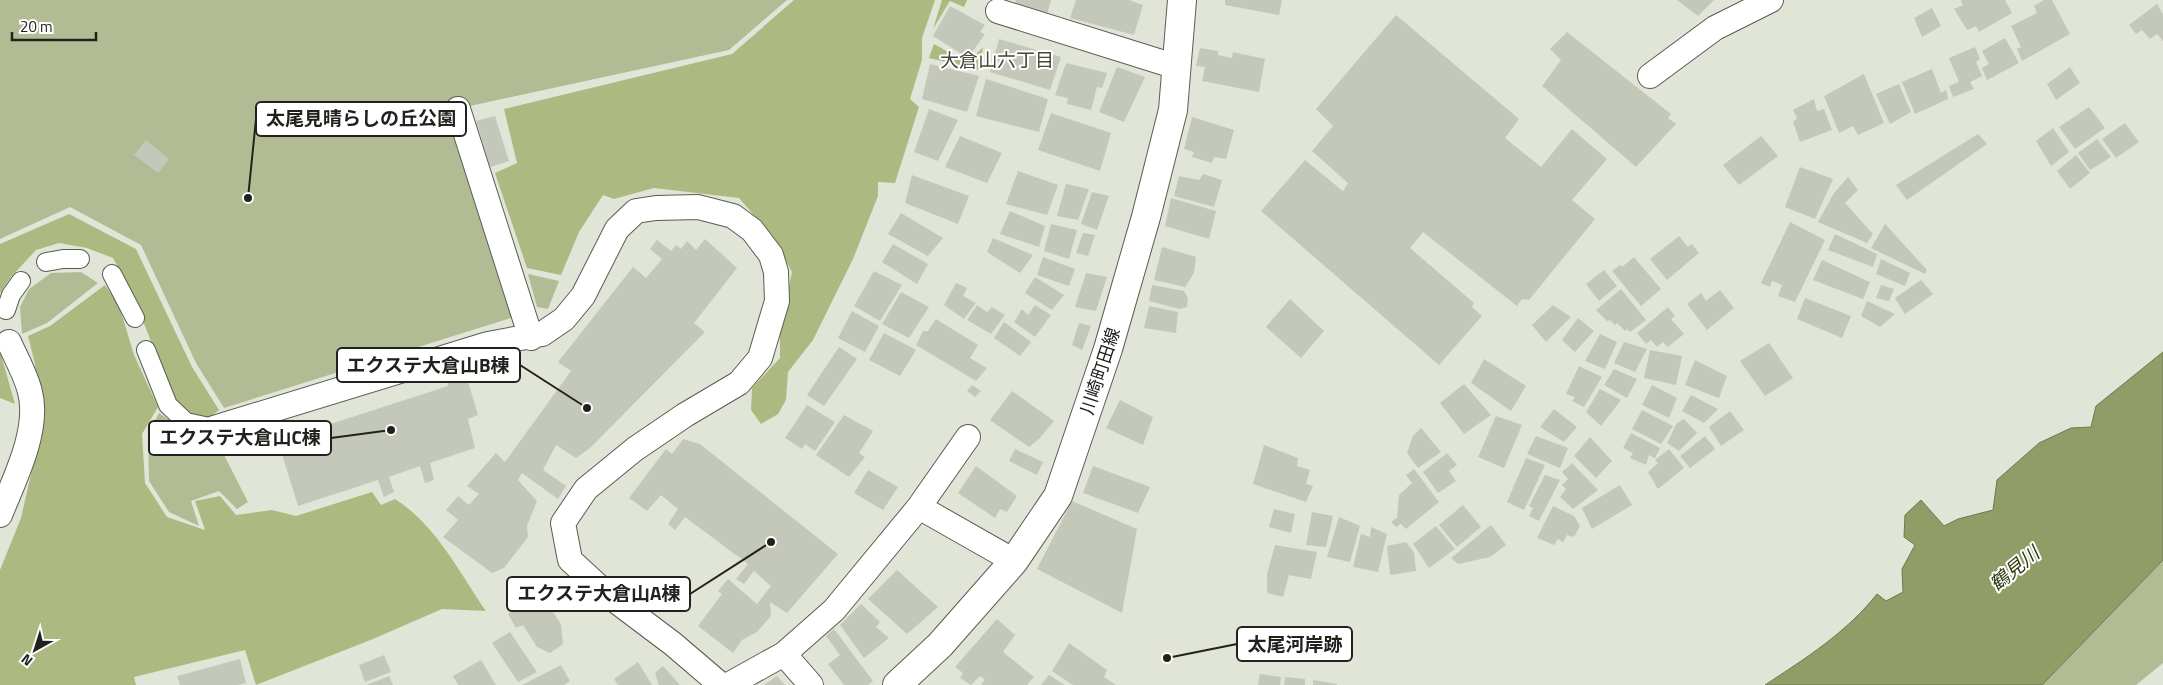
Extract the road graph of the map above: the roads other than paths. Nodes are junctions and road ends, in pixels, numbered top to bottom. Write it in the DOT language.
graph roads {
  1 [pos="1182,0"];
  2 [pos="1771,0"];
  3 [pos="998,11"];
  4 [pos="1177,67"];
  5 [pos="1650,76"];
  6 [pos="458,109"];
  7 [pos="80,259"];
  8 [pos="46,262"];
  9 [pos="112,274"];
  10 [pos="22,281"];
  11 [pos="6,310"];
  12 [pos="135,318"];
  13 [pos="531,338"];
  14 [pos="9,342"];
  15 [pos="146,350"];
  16 [pos="214,428"];
  17 [pos="968,437"];
  18 [pos="919,507"];
  19 [pos="0,515"];
  20 [pos="1014,561"];
  21 [pos="784,654"];
  22 [pos="721,685"];
  23 [pos="728,685"];
  24 [pos="811,685"];
  25 [pos="896,685"];
  1 -- 4 [label="main road, 川崎町田線"];
  2 -- 5 [label="street"];
  3 -- 4 [label="street"];
  4 -- 20 [label="main road, 川崎町田線"];
  6 -- 13 [label="street"];
  7 -- 8 [label="street"];
  9 -- 12 [label="street"];
  10 -- 11 [label="street"];
  13 -- 16 [label="street"];
  13 -- 22 [label="street"];
  14 -- 19 [label="street"];
  15 -- 16 [label="street"];
  17 -- 18 [label="street"];
  18 -- 20 [label="street"];
  18 -- 21 [label="street"];
  20 -- 25 [label="main road, 川崎町田線"];
  21 -- 23 [label="street"];
  21 -- 24 [label="street"];
}
